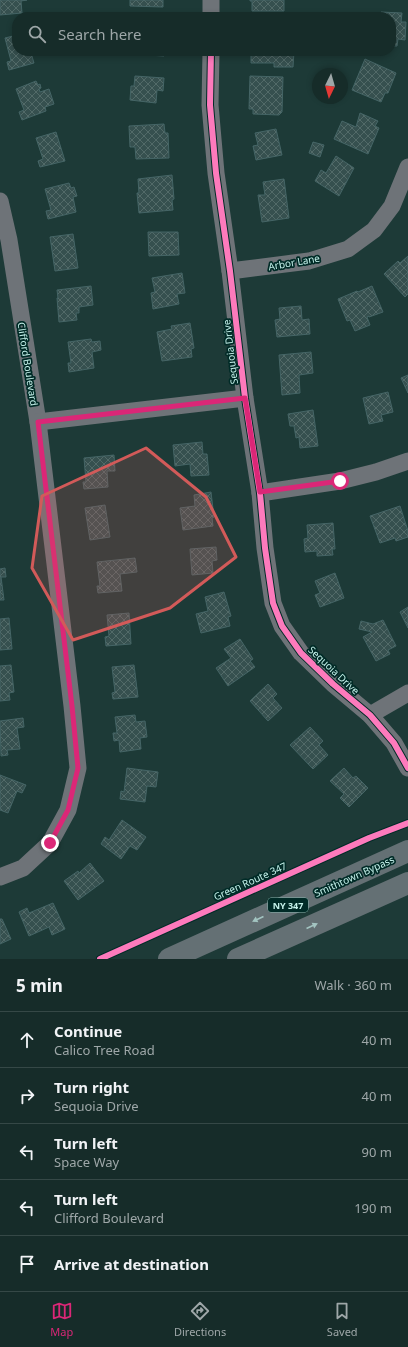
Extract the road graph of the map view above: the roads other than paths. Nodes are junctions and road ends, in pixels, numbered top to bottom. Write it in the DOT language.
graph roads {
  1 [pos="211,0"];
  2 [pos="211,12"];
  3 [pos="211,56"];
  4 [pos="408,167"];
  5 [pos="0,201"];
  6 [pos="230,271"];
  7 [pos="245,398"];
  8 [pos="38,422"];
  9 [pos="408,461"];
  10 [pos="260,492"];
  11 [pos="408,693"];
  12 [pos="370,715"];
  13 [pos="408,768"];
  14 [pos="408,851"];
  15 [pos="0,877"];
  16 [pos="408,883"];
  17 [pos="169,959"];
  18 [pos="238,959"];
  1 -- 2 [label="street"];
  3 -- 6 [label="street, Sequoia Drive"];
  4 -- 6 [label="street, Arbor Lane"];
  5 -- 8 [label="street, Clifford Boulevard"];
  6 -- 7 [label="street, Sequoia Drive"];
  7 -- 8 [label="street"];
  7 -- 10 [label="street, Sequoia Drive"];
  8 -- 15 [label="street, Clifford Boulevard"];
  9 -- 10 [label="street"];
  10 -- 12 [label="street, Sequoia Drive"];
  11 -- 12 [label="street"];
  12 -- 13 [label="street, Sequoia Drive"];
  14 -- 17 [label="highway, Smithtown Bypass / NY 347, one-way"];
  18 -- 16 [label="highway, NY 347, one-way"];
}
